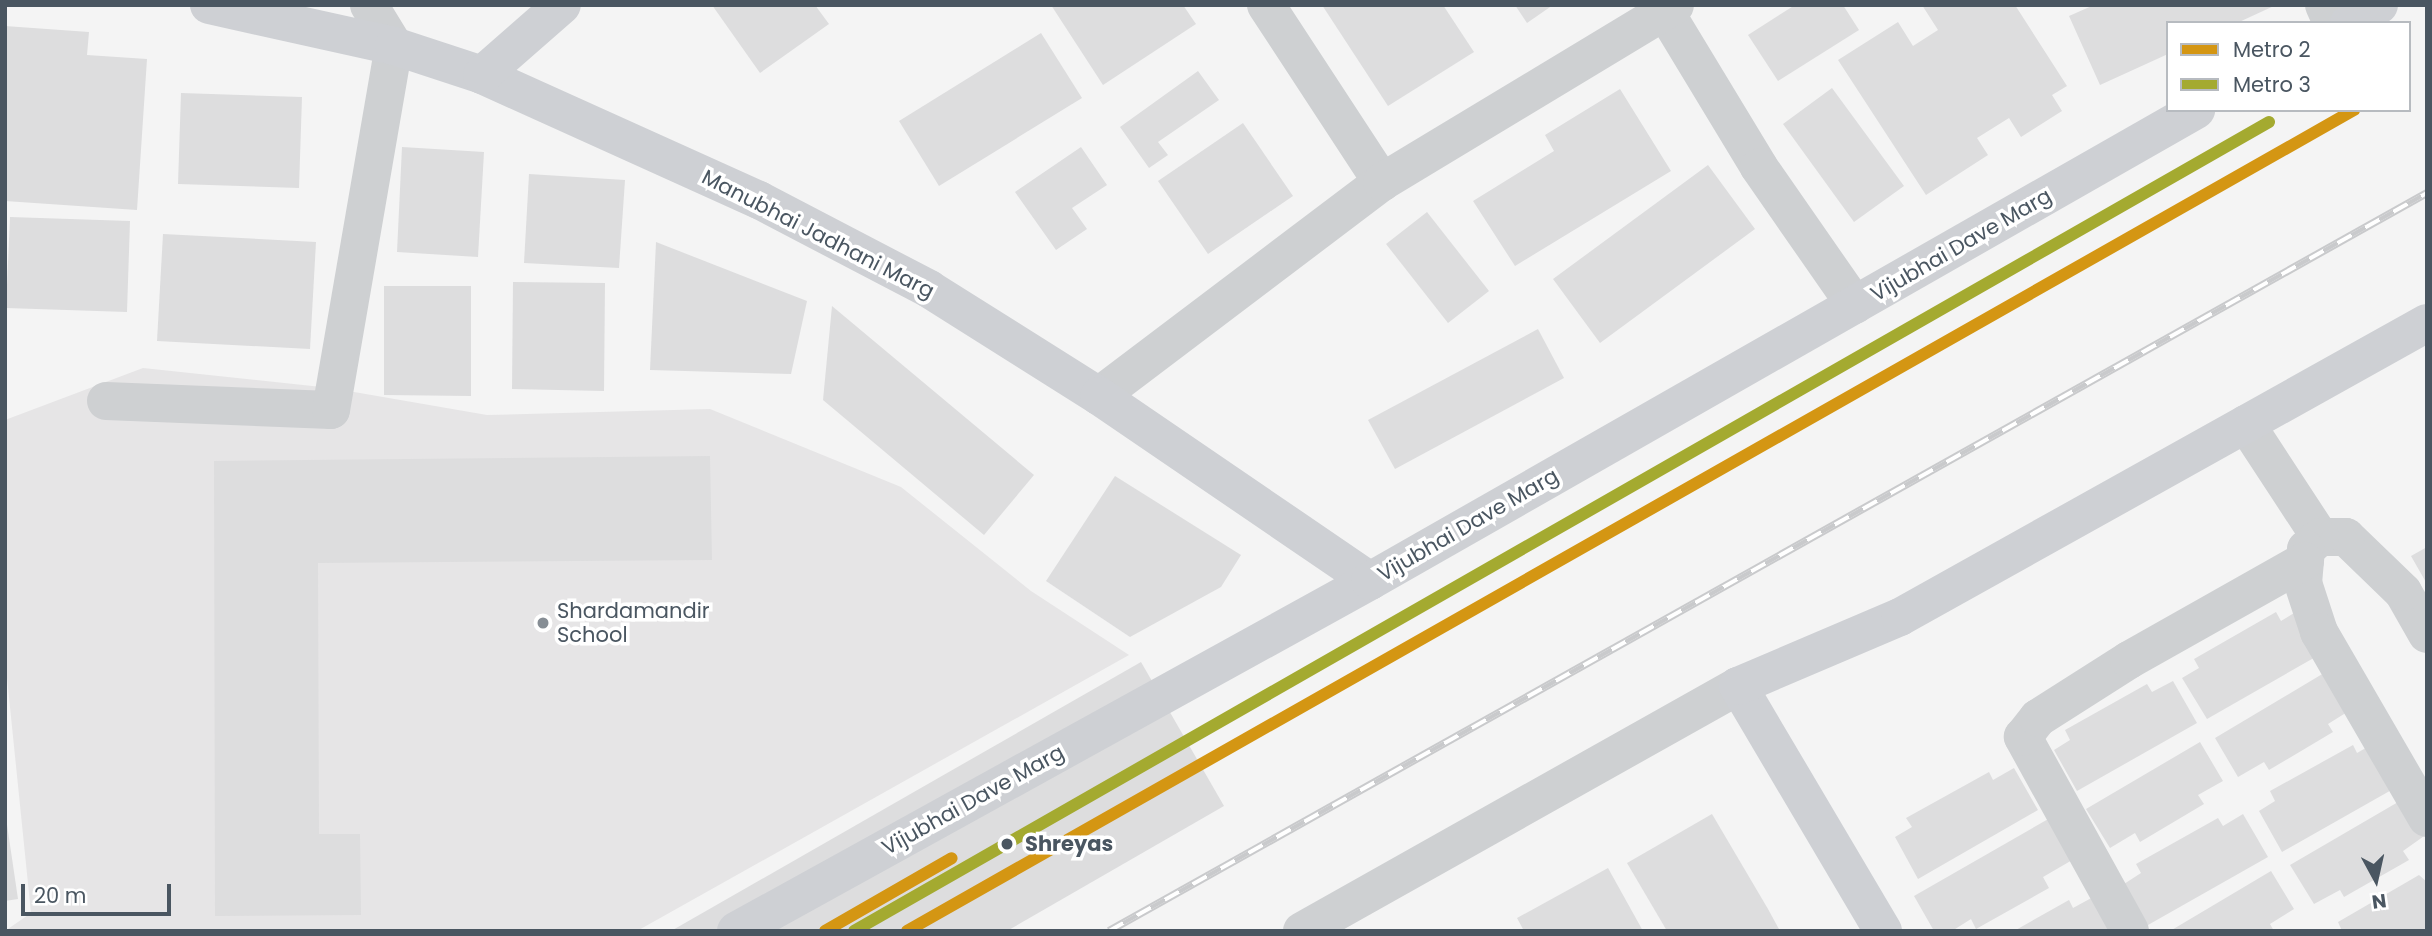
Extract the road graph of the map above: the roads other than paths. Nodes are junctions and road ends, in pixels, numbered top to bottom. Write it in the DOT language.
graph roads {
  1 [pos="209,5"];
  2 [pos="369,5"];
  3 [pos="562,5"];
  4 [pos="1266,5"];
  5 [pos="2323,5"];
  6 [pos="2379,5"];
  7 [pos="1667,7"];
  8 [pos="2331,21"];
  9 [pos="2351,21"];
  10 [pos="394,46"];
  11 [pos="482,75"];
  12 [pos="2193,112"];
  13 [pos="1382,182"];
  14 [pos="1855,305"];
  15 [pos="2427,323"];
  16 [pos="1099,396"];
  17 [pos="106,401"];
  18 [pos="2246,424"];
  19 [pos="2312,549"];
  20 [pos="1370,581"];
  21 [pos="2427,634"];
  22 [pos="1738,686"];
  23 [pos="2427,818"];
  24 [pos="736,931"];
  25 [pos="1302,931"];
  26 [pos="1883,931"];
  27 [pos="2130,931"];
  1 -- 10 [label="street, Manubhai Jadhani Marg"];
  2 -- 10 [label="street"];
  3 -- 11 [label="street"];
  4 -- 13 [label="street"];
  5 -- 8 [label="street"];
  6 -- 9 [label="street"];
  7 -- 13 [label="street"];
  7 -- 14 [label="street"];
  10 -- 11 [label="street, Manubhai Jadhani Marg"];
  10 -- 17 [label="street"];
  11 -- 16 [label="street, Manubhai Jadhani Marg"];
  12 -- 14 [label="street, Vijubhai Dave Marg"];
  13 -- 16 [label="street"];
  14 -- 20 [label="street, Vijubhai Dave Marg"];
  15 -- 18 [label="street"];
  16 -- 20 [label="street, Manubhai Jadhani Marg"];
  18 -- 19 [label="street"];
  18 -- 22 [label="street"];
  19 -- 21 [label="street"];
  19 -- 23 [label="street"];
  19 -- 27 [label="street"];
  20 -- 24 [label="street, Vijubhai Dave Marg"];
  22 -- 25 [label="street"];
  22 -- 26 [label="street"];
}
